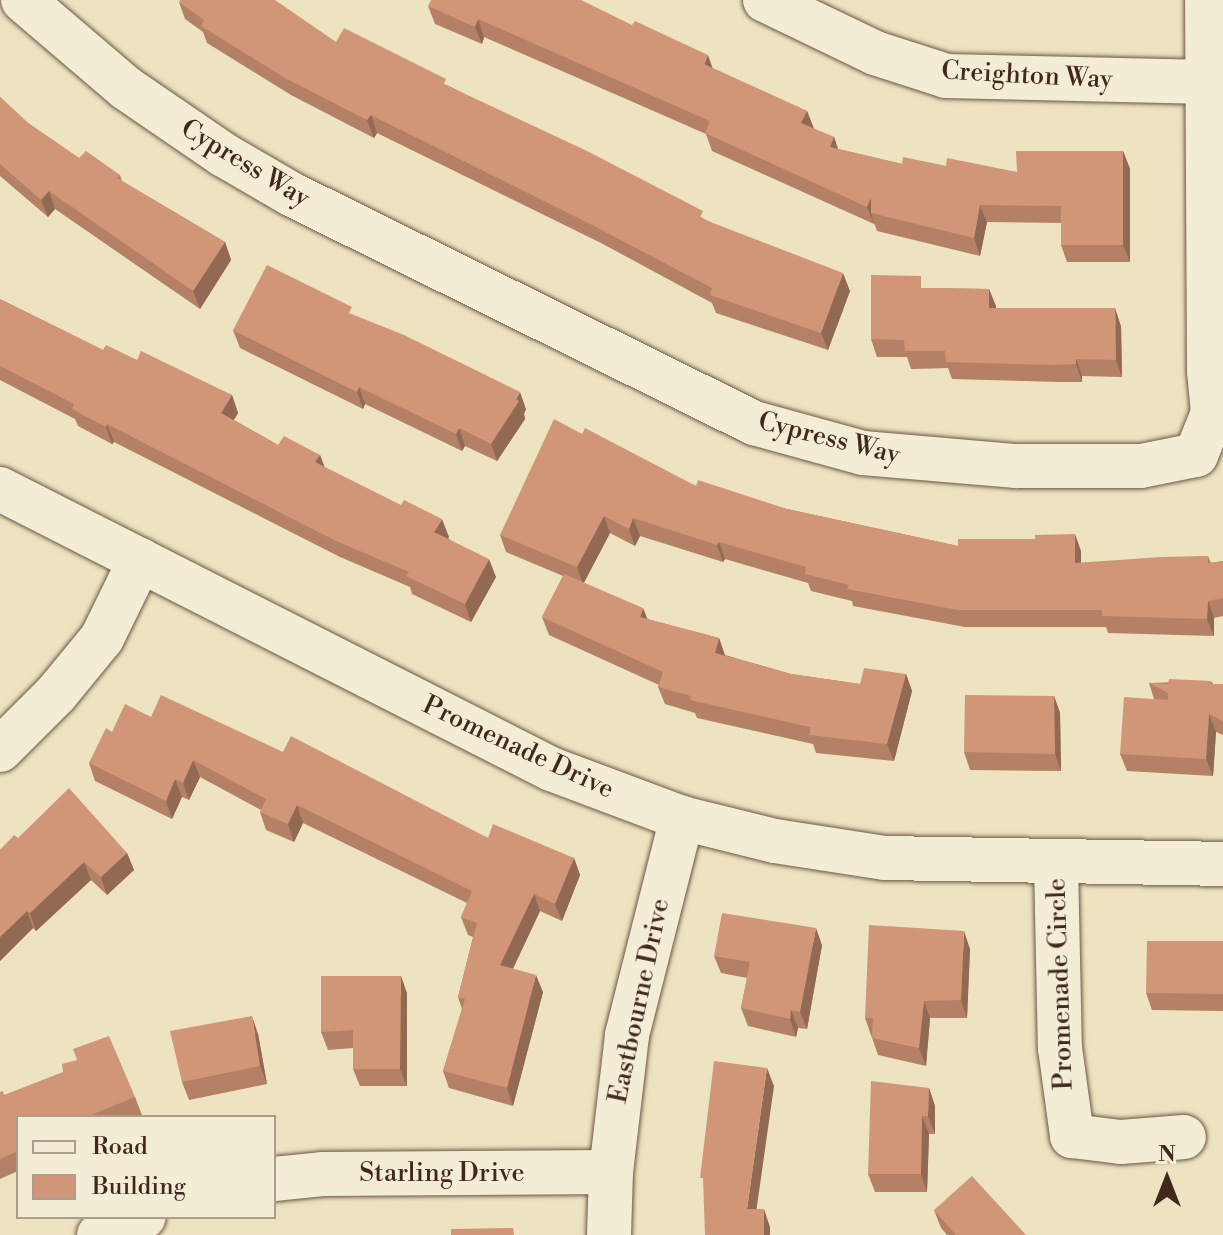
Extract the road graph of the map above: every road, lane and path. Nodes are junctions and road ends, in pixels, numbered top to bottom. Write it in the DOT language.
graph roads {
  1 [pos="23,0"];
  2 [pos="765,0"];
  3 [pos="1207,0"];
  4 [pos="1208,82"];
  5 [pos="0,489"];
  6 [pos="140,560"];
  7 [pos="0,750"];
  8 [pos="682,818"];
  9 [pos="1056,863"];
  10 [pos="1223,864"];
  11 [pos="1184,1137"];
  12 [pos="611,1172"];
  13 [pos="276,1179"];
  14 [pos="139,1219"];
  15 [pos="99,1235"];
  16 [pos="609,1235"];
  1 -- 4 [label="street, Cypress Way"];
  2 -- 4 [label="street, Creighton Way"];
  3 -- 4 [label="street, Cypress Way"];
  5 -- 6 [label="street, Promenade Drive"];
  6 -- 7 [label="street"];
  6 -- 8 [label="street, Promenade Drive"];
  8 -- 9 [label="street, Promenade Drive"];
  8 -- 12 [label="street, Eastbourne Drive"];
  9 -- 10 [label="street, Promenade Drive"];
  9 -- 11 [label="street, Promenade Circle"];
  12 -- 13 [label="street, Starling Drive"];
  12 -- 16 [label="street, Eastbourne Drive"];
  14 -- 15 [label="street"];
}
